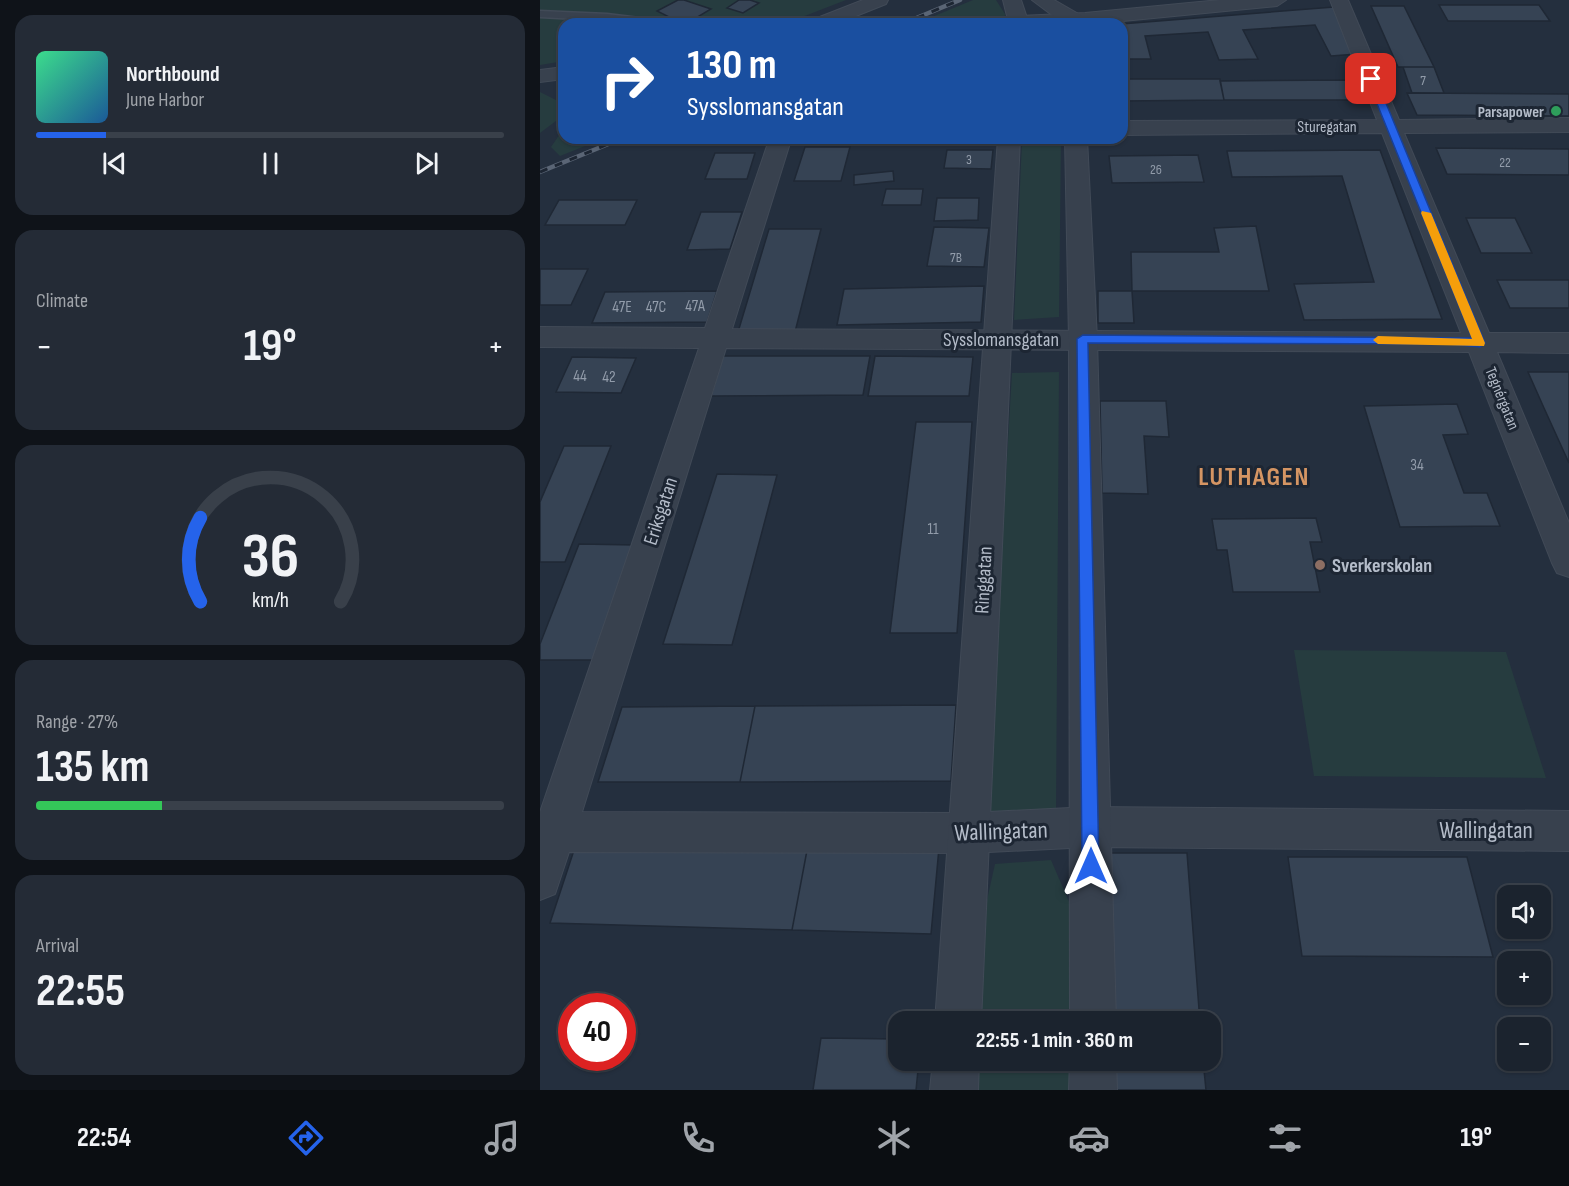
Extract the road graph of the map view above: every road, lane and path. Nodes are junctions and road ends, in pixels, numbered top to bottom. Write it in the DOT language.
graph roads {
  1 [pos="879,0"];
  2 [pos="1012,0"];
  3 [pos="1041,0"];
  4 [pos="1277,0"];
  5 [pos="1339,0"];
  6 [pos="540,14"];
  7 [pos="615,18"];
  8 [pos="834,18"];
  9 [pos="1017,18"];
  10 [pos="1068,18"];
  11 [pos="1111,18"];
  12 [pos="558,74"];
  13 [pos="540,76"];
  14 [pos="1569,125"];
  15 [pos="1390,126"];
  16 [pos="1128,128"];
  17 [pos="779,144"];
  18 [pos="1009,144"];
  19 [pos="1076,144"];
  20 [pos="540,337"];
  21 [pos="1083,339"];
  22 [pos="716,340"];
  23 [pos="997,340"];
  24 [pos="1480,343"];
  25 [pos="1569,343"];
  26 [pos="1569,563"];
  27 [pos="1090,827"];
  28 [pos="1569,831"];
  29 [pos="547,832"];
  30 [pos="969,833"];
  31 [pos="540,879"];
  32 [pos="959,1011"];
  33 [pos="1093,1011"];
  34 [pos="955,1071"];
  35 [pos="1093,1071"];
  36 [pos="954,1090"];
  37 [pos="1093,1090"];
  1 -- 8 [label="street"];
  2 -- 9 [label="street"];
  3 -- 10 [label="street"];
  4 -- 11 [label="street"];
  5 -- 15 [label="street, Tegnérgatan"];
  6 -- 7 [label="lane"];
  12 -- 13 [label="street"];
  14 -- 15 [label="street, Sturegatan"];
  15 -- 16 [label="street, Sturegatan"];
  15 -- 24 [label="street, Tegnérgatan"];
  17 -- 22 [label="street, Eriksgatan"];
  18 -- 23 [label="street, Ringgatan"];
  19 -- 21 [label="street"];
  20 -- 22 [label="street, Sysslomansgatan"];
  21 -- 23 [label="street, Sysslomansgatan"];
  21 -- 24 [label="street, Sysslomansgatan"];
  21 -- 27 [label="street"];
  22 -- 23 [label="street, Sysslomansgatan"];
  22 -- 29 [label="street, Eriksgatan"];
  23 -- 30 [label="street, Ringgatan"];
  24 -- 25 [label="street, Sysslomansgatan"];
  24 -- 26 [label="street, Tegnérgatan"];
  27 -- 28 [label="street, Wallingatan"];
  27 -- 30 [label="street, Wallingatan"];
  27 -- 33 [label="street"];
  29 -- 30 [label="street, Wallingatan"];
  29 -- 31 [label="street, Eriksgatan"];
  30 -- 32 [label="street, Ringgatan"];
  34 -- 36 [label="street"];
  35 -- 37 [label="street"];
}
